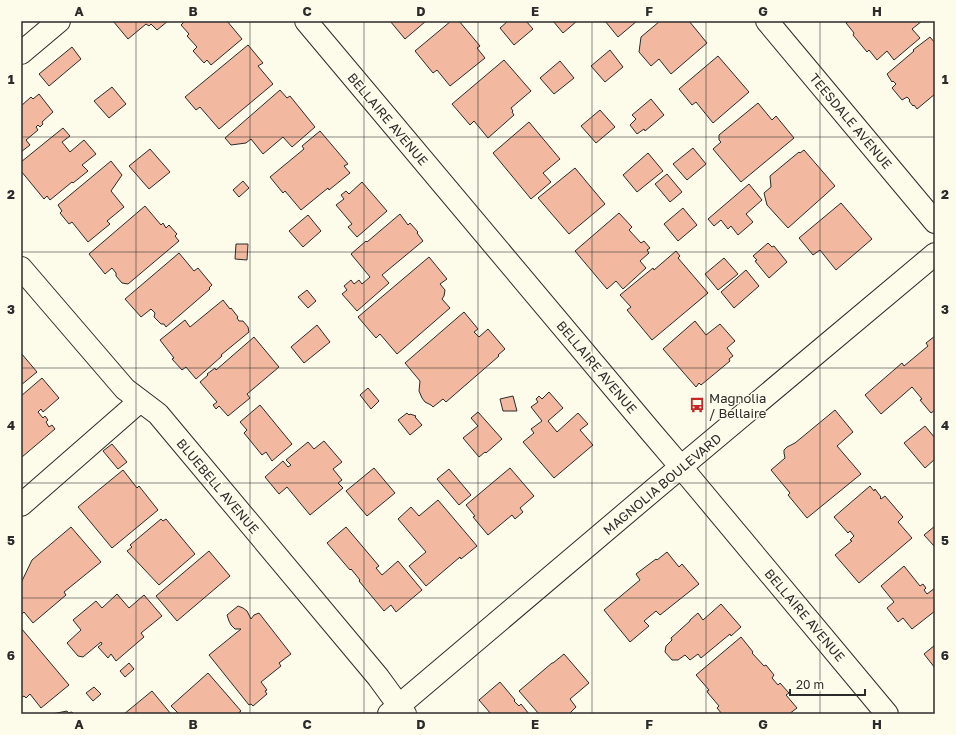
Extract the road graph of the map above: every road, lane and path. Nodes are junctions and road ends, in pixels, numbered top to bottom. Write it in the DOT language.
graph roads {
  1 [pos="59,21"];
  2 [pos="306,21"];
  3 [pos="767,21"];
  4 [pos="21,53"];
  5 [pos="935,222"];
  6 [pos="935,254"];
  7 [pos="21,268"];
  8 [pos="140,401"];
  9 [pos="681,466"];
  10 [pos="21,505"];
  11 [pos="398,711"];
  12 [pos="887,714"];
  1 -- 4 [label="street"];
  2 -- 9 [label="street, BELLAIRE AVENUE"];
  3 -- 5 [label="street, TEESDALE AVENUE"];
  6 -- 9 [label="street, MAGNOLIA BOULEVARD"];
  7 -- 8 [label="street, BLUEBELL AVENUE"];
  8 -- 10 [label="street"];
  8 -- 11 [label="street, BLUEBELL AVENUE"];
  9 -- 11 [label="street, MAGNOLIA BOULEVARD"];
  9 -- 12 [label="street, BELLAIRE AVENUE"];
}
